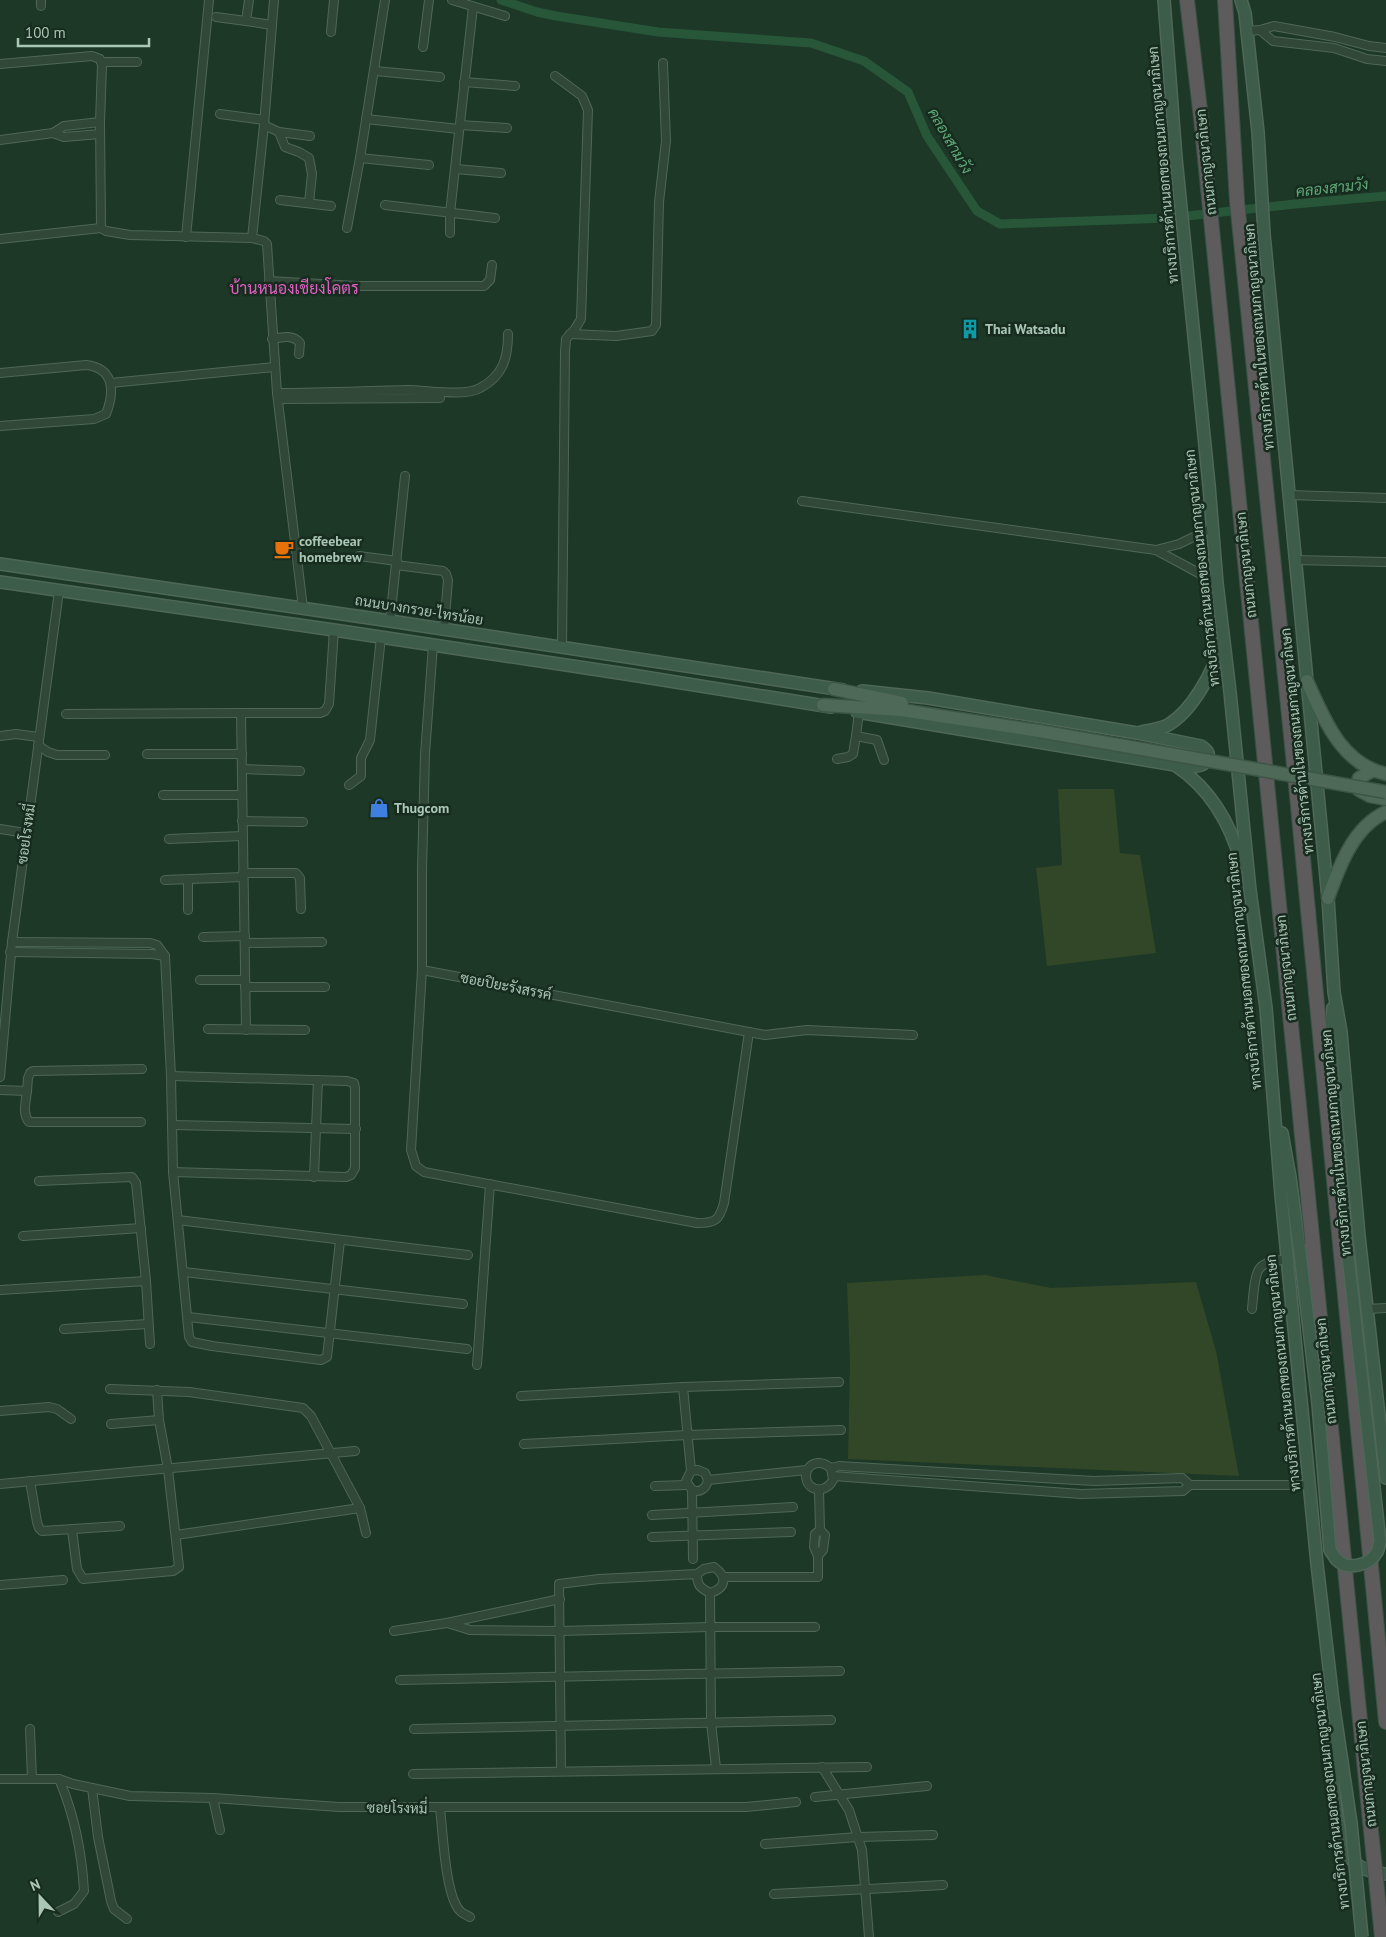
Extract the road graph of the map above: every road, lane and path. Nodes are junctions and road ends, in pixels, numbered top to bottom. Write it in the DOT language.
graph roads {
  1 [pos="209,0"];
  2 [pos="249,0"];
  3 [pos="274,0"];
  4 [pos="334,0"];
  5 [pos="385,0"];
  6 [pos="429,0"];
  7 [pos="452,0"];
  8 [pos="1164,0"];
  9 [pos="1187,0"];
  10 [pos="1225,0"];
  11 [pos="1242,0"];
  12 [pos="473,7"];
  13 [pos="505,16"];
  14 [pos="216,17"];
  15 [pos="246,21"];
  16 [pos="272,25"];
  17 [pos="1246,30"];
  18 [pos="1260,30"];
  19 [pos="1302,31"];
  20 [pos="331,32"];
  21 [pos="1301,44"];
  22 [pos="423,47"];
  23 [pos="1385,48"];
  24 [pos="1384,61"];
  25 [pos="101,62"];
  26 [pos="137,62"];
  27 [pos="0,64"];
  28 [pos="663,64"];
  29 [pos="375,71"];
  30 [pos="555,76"];
  31 [pos="440,77"];
  32 [pos="464,82"];
  33 [pos="515,86"];
  34 [pos="220,114"];
  35 [pos="366,119"];
  36 [pos="100,122"];
  37 [pos="264,122"];
  38 [pos="460,127"];
  39 [pos="508,128"];
  40 [pos="280,132"];
  41 [pos="53,133"];
  42 [pos="100,134"];
  43 [pos="310,136"];
  44 [pos="0,140"];
  45 [pos="360,158"];
  46 [pos="429,166"];
  47 [pos="456,169"];
  48 [pos="501,173"];
  49 [pos="280,200"];
  50 [pos="309,203"];
  51 [pos="385,205"];
  52 [pos="330,206"];
  53 [pos="450,213"];
  54 [pos="495,218"];
  55 [pos="101,228"];
  56 [pos="347,228"];
  57 [pos="450,233"];
  58 [pos="186,237"];
  59 [pos="252,238"];
  60 [pos="0,239"];
  61 [pos="492,265"];
  62 [pos="269,281"];
  63 [pos="508,334"];
  64 [pos="570,334"];
  65 [pos="272,339"];
  66 [pos="300,354"];
  67 [pos="274,367"];
  68 [pos="0,373"];
  69 [pos="111,383"];
  70 [pos="277,396"];
  71 [pos="440,398"];
  72 [pos="0,426"];
  73 [pos="405,476"];
  74 [pos="1288,495"];
  75 [pos="1386,498"];
  76 [pos="802,501"];
  77 [pos="1212,528"];
  78 [pos="1156,550"];
  79 [pos="359,556"];
  80 [pos="1294,560"];
  81 [pos="1386,562"];
  82 [pos="397,563"];
  83 [pos="0,564"];
  84 [pos="0,582"];
  85 [pos="1217,583"];
  86 [pos="60,591"];
  87 [pos="303,608"];
  88 [pos="390,621"];
  89 [pos="444,629"];
  90 [pos="334,630"];
  91 [pos="1222,632"];
  92 [pos="380,637"];
  93 [pos="433,645"];
  94 [pos="562,648"];
  95 [pos="1307,681"];
  96 [pos="834,689"];
  97 [pos="823,705"];
  98 [pos="859,712"];
  99 [pos="241,713"];
  100 [pos="66,714"];
  101 [pos="1039,728"];
  102 [pos="1137,733"];
  103 [pos="0,736"];
  104 [pos="856,736"];
  105 [pos="37,739"];
  106 [pos="147,754"];
  107 [pos="242,754"];
  108 [pos="105,755"];
  109 [pos="837,759"];
  110 [pos="884,760"];
  111 [pos="1175,765"];
  112 [pos="242,769"];
  113 [pos="300,771"];
  114 [pos="1372,771"];
  115 [pos="1386,774"];
  116 [pos="349,785"];
  117 [pos="1386,786"];
  118 [pos="1386,792"];
  119 [pos="163,795"];
  120 [pos="241,795"];
  121 [pos="1386,799"];
  122 [pos="1386,812"];
  123 [pos="242,821"];
  124 [pos="302,822"];
  125 [pos="0,829"];
  126 [pos="23,832"];
  127 [pos="242,836"];
  128 [pos="169,838"];
  129 [pos="243,875"];
  130 [pos="165,880"];
  131 [pos="188,880"];
  132 [pos="1250,890"];
  133 [pos="1328,898"];
  134 [pos="301,909"];
  135 [pos="188,910"];
  136 [pos="203,936"];
  137 [pos="245,939"];
  138 [pos="12,942"];
  139 [pos="322,942"];
  140 [pos="6,956"];
  141 [pos="165,956"];
  142 [pos="422,970"];
  143 [pos="200,980"];
  144 [pos="245,984"];
  145 [pos="3,987"];
  146 [pos="325,987"];
  147 [pos="1334,992"];
  148 [pos="208,1029"];
  149 [pos="246,1030"];
  150 [pos="305,1030"];
  151 [pos="750,1032"];
  152 [pos="912,1035"];
  153 [pos="142,1069"];
  154 [pos="171,1076"];
  155 [pos="0,1077"];
  156 [pos="318,1080"];
  157 [pos="1272,1088"];
  158 [pos="0,1090"];
  159 [pos="27,1092"];
  160 [pos="141,1122"];
  161 [pos="172,1125"];
  162 [pos="316,1128"];
  163 [pos="356,1129"];
  164 [pos="174,1172"];
  165 [pos="314,1177"];
  166 [pos="39,1181"];
  167 [pos="490,1184"];
  168 [pos="178,1220"];
  169 [pos="141,1228"];
  170 [pos="23,1236"];
  171 [pos="340,1241"];
  172 [pos="468,1255"];
  173 [pos="1287,1259"];
  174 [pos="184,1272"];
  175 [pos="146,1282"];
  176 [pos="334,1289"];
  177 [pos="0,1290"];
  178 [pos="463,1304"];
  179 [pos="1386,1308"];
  180 [pos="1252,1309"];
  181 [pos="1367,1309"];
  182 [pos="188,1317"];
  183 [pos="148,1324"];
  184 [pos="64,1330"];
  185 [pos="330,1335"];
  186 [pos="150,1344"];
  187 [pos="467,1349"];
  188 [pos="477,1365"];
  189 [pos="839,1382"];
  190 [pos="683,1387"];
  191 [pos="110,1389"];
  192 [pos="157,1390"];
  193 [pos="521,1396"];
  194 [pos="0,1411"];
  195 [pos="71,1419"];
  196 [pos="159,1420"];
  197 [pos="111,1424"];
  198 [pos="841,1430"];
  199 [pos="687,1435"];
  200 [pos="524,1444"];
  201 [pos="355,1451"];
  202 [pos="331,1453"];
  203 [pos="168,1469"];
  204 [pos="807,1470"];
  205 [pos="691,1472"];
  206 [pos="832,1472"];
  207 [pos="960,1473"];
  208 [pos="1386,1478"];
  209 [pos="708,1480"];
  210 [pos="30,1481"];
  211 [pos="1101,1481"];
  212 [pos="0,1484"];
  213 [pos="1190,1484"];
  214 [pos="959,1485"];
  215 [pos="1310,1485"];
  216 [pos="655,1486"];
  217 [pos="689,1488"];
  218 [pos="819,1490"];
  219 [pos="1101,1494"];
  220 [pos="793,1507"];
  221 [pos="360,1508"];
  222 [pos="692,1513"];
  223 [pos="652,1515"];
  224 [pos="120,1526"];
  225 [pos="72,1530"];
  226 [pos="791,1532"];
  227 [pos="366,1533"];
  228 [pos="176,1535"];
  229 [pos="692,1536"];
  230 [pos="652,1537"];
  231 [pos="693,1558"];
  232 [pos="697,1574"];
  233 [pos="723,1577"];
  234 [pos="64,1580"];
  235 [pos="0,1585"];
  236 [pos="710,1593"];
  237 [pos="560,1599"];
  238 [pos="447,1624"];
  239 [pos="710,1627"];
  240 [pos="815,1627"];
  241 [pos="394,1631"];
  242 [pos="560,1631"];
  243 [pos="840,1671"];
  244 [pos="711,1674"];
  245 [pos="560,1677"];
  246 [pos="400,1680"];
  247 [pos="1333,1701"];
  248 [pos="831,1720"];
  249 [pos="711,1722"];
  250 [pos="1386,1722"];
  251 [pos="561,1727"];
  252 [pos="30,1729"];
  253 [pos="414,1729"];
  254 [pos="822,1767"];
  255 [pos="867,1767"];
  256 [pos="716,1768"];
  257 [pos="561,1771"];
  258 [pos="413,1774"];
  259 [pos="0,1779"];
  260 [pos="32,1779"];
  261 [pos="60,1779"];
  262 [pos="928,1786"];
  263 [pos="92,1788"];
  264 [pos="840,1796"];
  265 [pos="815,1797"];
  266 [pos="213,1798"];
  267 [pos="796,1802"];
  268 [pos="440,1809"];
  269 [pos="220,1830"];
  270 [pos="933,1835"];
  271 [pos="858,1838"];
  272 [pos="765,1844"];
  273 [pos="1386,1874"];
  274 [pos="943,1884"];
  275 [pos="865,1888"];
  276 [pos="774,1894"];
  277 [pos="58,1912"];
  278 [pos="470,1917"];
  279 [pos="127,1918"];
  280 [pos="869,1937"];
  281 [pos="1362,1937"];
  282 [pos="1382,1937"];
  1 -- 58 [label="street"];
  2 -- 15 [label="street"];
  3 -- 16 [label="street"];
  4 -- 20 [label="street"];
  5 -- 29 [label="street"];
  6 -- 22 [label="street"];
  7 -- 12 [label="street"];
  8 -- 77 [label="main road, ทางบริการด้านนอกของถนนกาญจนาภิเษก"];
  9 -- 282 [label="highway, ถนนกาญจนาภิเษก, bridge"];
  10 -- 250 [label="highway, ถนนกาญจนาภิเษก"];
  11 -- 17 [label="main road, ทางบริการด้านในของถนนกาญจนาภิเษก"];
  12 -- 13 [label="street"];
  12 -- 32 [label="street"];
  14 -- 15 [label="street"];
  15 -- 16 [label="street"];
  16 -- 37 [label="street"];
  17 -- 18 [label="street"];
  17 -- 74 [label="main road, ทางบริการด้านในของถนนกาญจนาภิเษก"];
  18 -- 19 [label="street"];
  18 -- 21 [label="street"];
  19 -- 21 [label="street"];
  19 -- 23 [label="street"];
  21 -- 24 [label="street"];
  23 -- 24 [label="street"];
  25 -- 26 [label="street"];
  25 -- 27 [label="street"];
  25 -- 36 [label="street"];
  28 -- 64 [label="street"];
  29 -- 31 [label="street"];
  29 -- 35 [label="street"];
  30 -- 64 [label="street"];
  32 -- 33 [label="street"];
  32 -- 38 [label="street"];
  34 -- 37 [label="street"];
  35 -- 38 [label="street"];
  35 -- 45 [label="street"];
  36 -- 41 [label="street"];
  36 -- 42 [label="street"];
  37 -- 40 [label="street"];
  37 -- 59 [label="street"];
  38 -- 39 [label="street"];
  38 -- 47 [label="street"];
  40 -- 43 [label="street"];
  40 -- 50 [label="street"];
  41 -- 42 [label="street"];
  41 -- 44 [label="street"];
  42 -- 55 [label="street"];
  45 -- 46 [label="street"];
  45 -- 56 [label="street"];
  47 -- 48 [label="street"];
  47 -- 53 [label="street"];
  49 -- 50 [label="street"];
  50 -- 52 [label="street"];
  51 -- 53 [label="street"];
  53 -- 54 [label="street"];
  53 -- 57 [label="street"];
  55 -- 58 [label="street"];
  55 -- 60 [label="street"];
  58 -- 59 [label="street"];
  59 -- 62 [label="street"];
  61 -- 62 [label="street"];
  62 -- 65 [label="street"];
  63 -- 70 [label="street"];
  64 -- 94 [label="street"];
  65 -- 66 [label="street"];
  65 -- 67 [label="street"];
  67 -- 69 [label="street"];
  67 -- 70 [label="street"];
  68 -- 69 [label="street"];
  69 -- 72 [label="street"];
  70 -- 71 [label="street"];
  70 -- 87 [label="street"];
  73 -- 82 [label="street"];
  74 -- 75 [label="street"];
  74 -- 80 [label="main road, ทางบริการด้านในของถนนกาญจนาภิเษก"];
  76 -- 78 [label="street"];
  77 -- 78 [label="street"];
  77 -- 85 [label="main road, ทางบริการด้านนอกของถนนกาญจนาภิเษก"];
  78 -- 85 [label="street"];
  79 -- 82 [label="street"];
  80 -- 81 [label="street"];
  80 -- 95 [label="main road, ทางบริการด้านในของถนนกาญจนาภิเษก"];
  82 -- 88 [label="street"];
  82 -- 89 [label="street"];
  83 -- 87 [label="main road, ถนนบางกรวย-ไทรน้อย"];
  84 -- 86 [label="main road"];
  85 -- 91 [label="main road, ทางบริการด้านนอกของถนนกาญจนาภิเษก"];
  86 -- 90 [label="main road"];
  86 -- 105 [label="street, ซอยโรงหมี่"];
  87 -- 88 [label="main road, ถนนบางกรวย-ไทรน้อย"];
  88 -- 89 [label="main road, ถนนบางกรวย-ไทรน้อย"];
  89 -- 94 [label="main road, ถนนบางกรวย-ไทรน้อย"];
  90 -- 92 [label="main road"];
  90 -- 99 [label="street"];
  91 -- 102 [label="main road"];
  91 -- 132 [label="main road, ทางบริการด้านนอกของถนนกาญจนาภิเษก"];
  92 -- 93 [label="main road"];
  92 -- 116 [label="street"];
  93 -- 97 [label="main road"];
  93 -- 142 [label="street"];
  94 -- 96 [label="main road, ถนนบางกรวย-ไทรน้อย"];
  95 -- 114 [label="main road"];
  95 -- 133 [label="main road, ทางบริการด้านในของถนนกาญจนาภิเษก"];
  96 -- 101 [label="main road"];
  96 -- 102 [label="main road, ถนนบางกรวย-ไทรน้อย"];
  97 -- 98 [label="main road"];
  97 -- 101 [label="main road"];
  98 -- 104 [label="street"];
  98 -- 111 [label="main road"];
  99 -- 100 [label="street"];
  99 -- 107 [label="street"];
  101 -- 117 [label="main road"];
  101 -- 118 [label="main road, bridge"];
  102 -- 111 [label="main road, ถนนบางกรวย-ไทรน้อย"];
  103 -- 105 [label="street"];
  104 -- 109 [label="street"];
  104 -- 110 [label="street"];
  105 -- 108 [label="street"];
  105 -- 126 [label="street, ซอยโรงหมี่"];
  106 -- 107 [label="street"];
  107 -- 112 [label="street"];
  111 -- 132 [label="main road"];
  112 -- 113 [label="street"];
  112 -- 120 [label="street"];
  114 -- 115 [label="main road"];
  114 -- 121 [label="main road"];
  119 -- 120 [label="street"];
  120 -- 123 [label="street"];
  122 -- 133 [label="main road"];
  123 -- 124 [label="street"];
  123 -- 127 [label="street"];
  125 -- 126 [label="street"];
  126 -- 138 [label="street, ซอยโรงหมี่"];
  127 -- 128 [label="street"];
  127 -- 129 [label="street"];
  129 -- 131 [label="street"];
  129 -- 134 [label="street"];
  129 -- 137 [label="street"];
  130 -- 131 [label="street"];
  131 -- 135 [label="street"];
  132 -- 157 [label="main road, ทางบริการด้านนอกของถนนกาญจนาภิเษก"];
  133 -- 147 [label="main road, ทางบริการด้านในของถนนกาญจนาภิเษก"];
  136 -- 137 [label="street"];
  137 -- 139 [label="street"];
  137 -- 144 [label="street"];
  138 -- 140 [label="street, ซอยโรงหมี่"];
  138 -- 141 [label="street"];
  140 -- 141 [label="street"];
  140 -- 145 [label="street, ซอยโรงหมี่"];
  141 -- 154 [label="street"];
  142 -- 151 [label="street, ซอยปิยะรังสรรค์"];
  142 -- 167 [label="street"];
  143 -- 144 [label="street"];
  144 -- 146 [label="street"];
  144 -- 149 [label="street"];
  145 -- 155 [label="street, ซอยโรงหมี่"];
  147 -- 157 [label="main road, bridge"];
  147 -- 181 [label="main road, ทางบริการด้านในของถนนกาญจนาภิเษก"];
  148 -- 149 [label="street"];
  149 -- 150 [label="street"];
  151 -- 152 [label="street, ซอยปิยะรังสรรค์"];
  151 -- 167 [label="street"];
  153 -- 159 [label="street"];
  154 -- 156 [label="street"];
  154 -- 161 [label="street"];
  156 -- 162 [label="street"];
  156 -- 163 [label="street"];
  157 -- 173 [label="main road, ทางบริการด้านนอกของถนนกาญจนาภิเษก"];
  158 -- 159 [label="street"];
  159 -- 160 [label="street"];
  161 -- 162 [label="street"];
  161 -- 164 [label="street"];
  162 -- 163 [label="street"];
  162 -- 165 [label="street"];
  163 -- 165 [label="street"];
  164 -- 165 [label="street"];
  164 -- 168 [label="street"];
  166 -- 169 [label="street"];
  167 -- 188 [label="street"];
  168 -- 171 [label="street"];
  168 -- 174 [label="street"];
  169 -- 170 [label="street"];
  169 -- 175 [label="street"];
  171 -- 172 [label="street"];
  171 -- 176 [label="street"];
  173 -- 180 [label="street"];
  173 -- 215 [label="main road, ทางบริการด้านนอกของถนนกาญจนาภิเษก"];
  174 -- 176 [label="street"];
  174 -- 182 [label="street"];
  175 -- 177 [label="street"];
  175 -- 183 [label="street"];
  176 -- 178 [label="street"];
  176 -- 185 [label="street"];
  179 -- 181 [label="street"];
  181 -- 208 [label="main road, ทางบริการด้านในของถนนกาญจนาภิเษก"];
  182 -- 185 [label="street"];
  182 -- 185 [label="street"];
  183 -- 184 [label="street"];
  183 -- 186 [label="street"];
  185 -- 187 [label="street"];
  189 -- 190 [label="street"];
  190 -- 193 [label="street"];
  190 -- 199 [label="street"];
  191 -- 192 [label="street"];
  192 -- 196 [label="street"];
  192 -- 202 [label="street"];
  194 -- 195 [label="street"];
  196 -- 197 [label="street"];
  196 -- 203 [label="street"];
  198 -- 199 [label="street"];
  199 -- 200 [label="street"];
  199 -- 205 [label="street"];
  201 -- 202 [label="street"];
  202 -- 203 [label="street"];
  202 -- 221 [label="street"];
  203 -- 210 [label="street"];
  203 -- 228 [label="street"];
  204 -- 206 [label="street"];
  204 -- 209 [label="street"];
  204 -- 218 [label="street"];
  205 -- 209 [label="street"];
  205 -- 217 [label="street"];
  206 -- 207 [label="street"];
  206 -- 214 [label="street"];
  206 -- 218 [label="street"];
  207 -- 211 [label="street"];
  207 -- 214 [label="street"];
  209 -- 217 [label="street"];
  210 -- 212 [label="street"];
  210 -- 225 [label="street"];
  211 -- 213 [label="street"];
  211 -- 219 [label="street"];
  213 -- 215 [label="street"];
  213 -- 219 [label="street"];
  214 -- 219 [label="street"];
  215 -- 247 [label="main road, ทางบริการด้านนอกของถนนกาญจนาภิเษก"];
  216 -- 217 [label="street"];
  217 -- 222 [label="street"];
  218 -- 233 [label="street"];
  220 -- 222 [label="street"];
  221 -- 227 [label="street"];
  221 -- 228 [label="street"];
  222 -- 223 [label="street"];
  222 -- 229 [label="street"];
  224 -- 225 [label="street"];
  225 -- 228 [label="street"];
  226 -- 229 [label="street"];
  229 -- 230 [label="street"];
  229 -- 231 [label="street"];
  232 -- 233 [label="street"];
  232 -- 236 [label="street"];
  232 -- 237 [label="street"];
  233 -- 236 [label="street"];
  234 -- 235 [label="street"];
  236 -- 239 [label="street"];
  237 -- 238 [label="street"];
  237 -- 242 [label="street"];
  238 -- 241 [label="street"];
  238 -- 242 [label="street"];
  239 -- 240 [label="street"];
  239 -- 242 [label="street"];
  239 -- 244 [label="street"];
  242 -- 245 [label="street"];
  243 -- 244 [label="street"];
  244 -- 245 [label="street"];
  244 -- 249 [label="street"];
  245 -- 246 [label="street"];
  245 -- 251 [label="street"];
  247 -- 273 [label="main road"];
  247 -- 281 [label="main road, ทางบริการด้านนอกของถนนกาญจนาภิเษก, bridge"];
  248 -- 249 [label="street"];
  249 -- 251 [label="street"];
  249 -- 256 [label="street"];
  251 -- 253 [label="street"];
  251 -- 257 [label="street"];
  252 -- 260 [label="street"];
  254 -- 255 [label="street"];
  254 -- 256 [label="street"];
  254 -- 264 [label="street"];
  256 -- 257 [label="street"];
  257 -- 258 [label="street"];
  259 -- 260 [label="street, ซอยโรงหมี่"];
  260 -- 261 [label="street, ซอยโรงหมี่"];
  261 -- 263 [label="street, ซอยโรงหมี่"];
  261 -- 277 [label="street"];
  262 -- 264 [label="street"];
  263 -- 266 [label="street, ซอยโรงหมี่"];
  263 -- 279 [label="street"];
  264 -- 265 [label="street"];
  264 -- 271 [label="street"];
  266 -- 268 [label="street, ซอยโรงหมี่"];
  266 -- 269 [label="street"];
  267 -- 268 [label="street, ซอยโรงหมี่"];
  268 -- 278 [label="street"];
  270 -- 271 [label="street"];
  271 -- 272 [label="street"];
  271 -- 275 [label="street"];
  274 -- 275 [label="street"];
  275 -- 276 [label="street"];
  275 -- 280 [label="street"];
}
